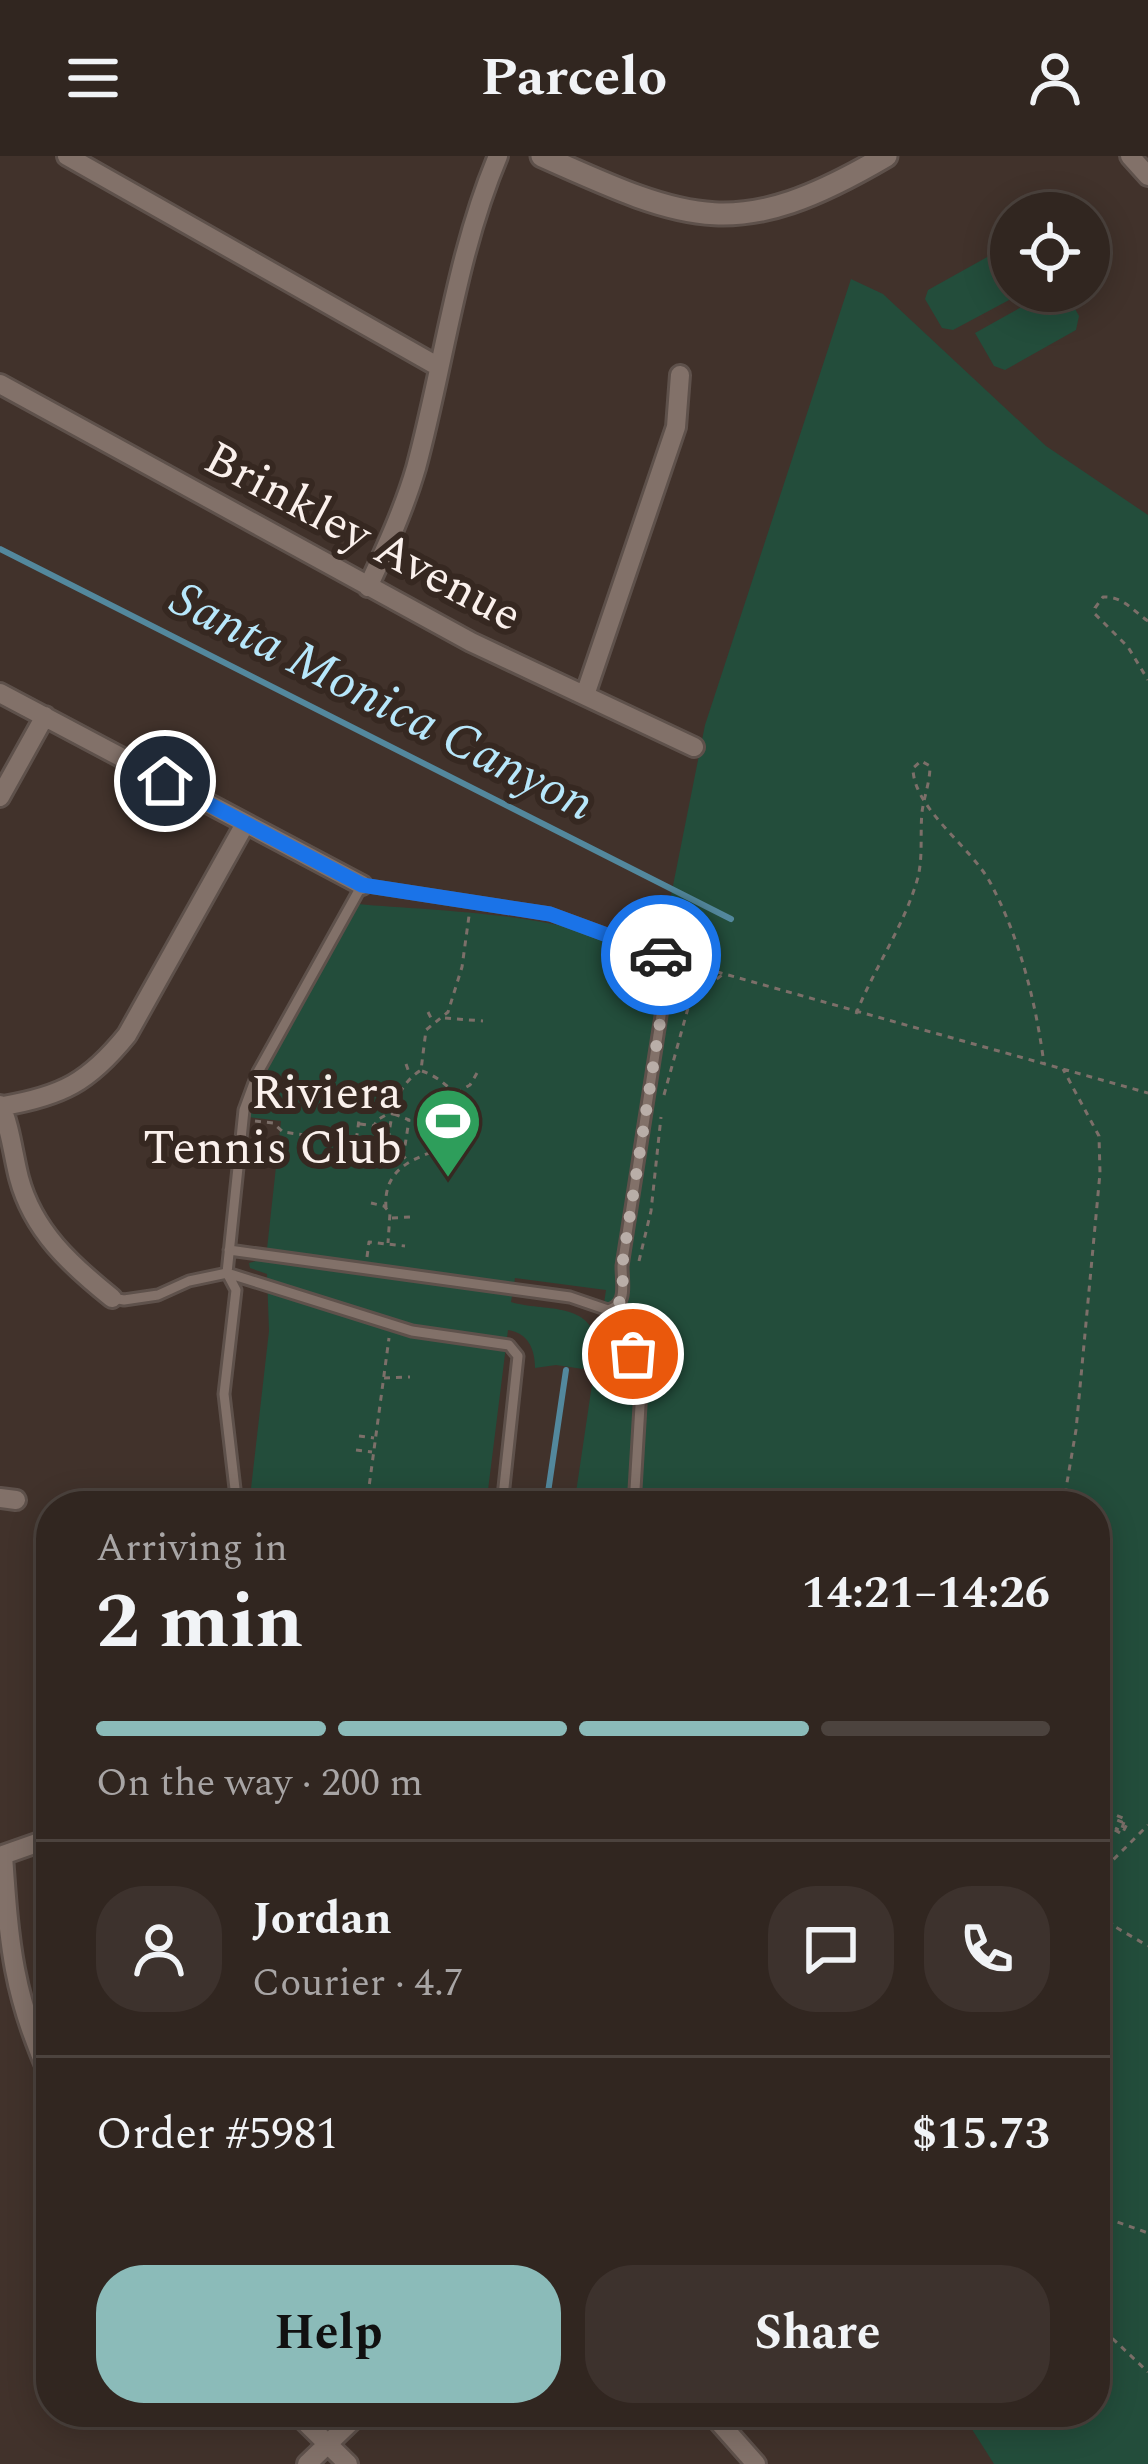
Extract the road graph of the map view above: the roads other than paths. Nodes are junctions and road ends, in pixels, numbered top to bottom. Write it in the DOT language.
graph roads {
  1 [pos="67,156"];
  2 [pos="498,156"];
  3 [pos="542,156"];
  4 [pos="886,156"];
  5 [pos="1130,156"];
  6 [pos="1148,176"];
  7 [pos="440,368"];
  8 [pos="680,375"];
  9 [pos="0,384"];
  10 [pos="368,587"];
  11 [pos="0,693"];
  12 [pos="585,695"];
  13 [pos="45,716"];
  14 [pos="694,747"];
  15 [pos="0,797"];
  16 [pos="245,824"];
  17 [pos="362,885"];
  18 [pos="1,1105"];
  19 [pos="229,1250"];
  20 [pos="227,1274"];
  21 [pos="112,1298"];
  22 [pos="608,1310"];
  23 [pos="235,1491"];
  24 [pos="504,1491"];
  25 [pos="635,1491"];
  26 [pos="36,1844"];
  27 [pos="2,1856"];
  28 [pos="36,2044"];
  29 [pos="310,2427"];
  30 [pos="345,2427"];
  31 [pos="723,2427"];
  32 [pos="327,2443"];
  33 [pos="307,2464"];
  34 [pos="348,2464"];
  35 [pos="756,2464"];
  1 -- 7 [label="street"];
  2 -- 7 [label="street"];
  3 -- 4 [label="street"];
  5 -- 6 [label="street"];
  7 -- 10 [label="street"];
  8 -- 12 [label="street"];
  9 -- 10 [label="street, Brinkley Avenue"];
  10 -- 12 [label="street, Brinkley Avenue"];
  11 -- 13 [label="street"];
  12 -- 14 [label="street, Brinkley Avenue"];
  13 -- 15 [label="street"];
  13 -- 16 [label="street"];
  16 -- 17 [label="street"];
  16 -- 18 [label="street"];
  17 -- 19 [label="lane"];
  17 -- 22 [label="lane"];
  18 -- 21 [label="street"];
  19 -- 20 [label="lane"];
  19 -- 22 [label="lane"];
  20 -- 21 [label="lane"];
  20 -- 23 [label="lane"];
  20 -- 24 [label="lane"];
  22 -- 25 [label="lane"];
  26 -- 27 [label="street"];
  27 -- 28 [label="street"];
  29 -- 32 [label="street"];
  30 -- 32 [label="street"];
  31 -- 35 [label="street"];
  32 -- 33 [label="street"];
  32 -- 34 [label="street"];
}
